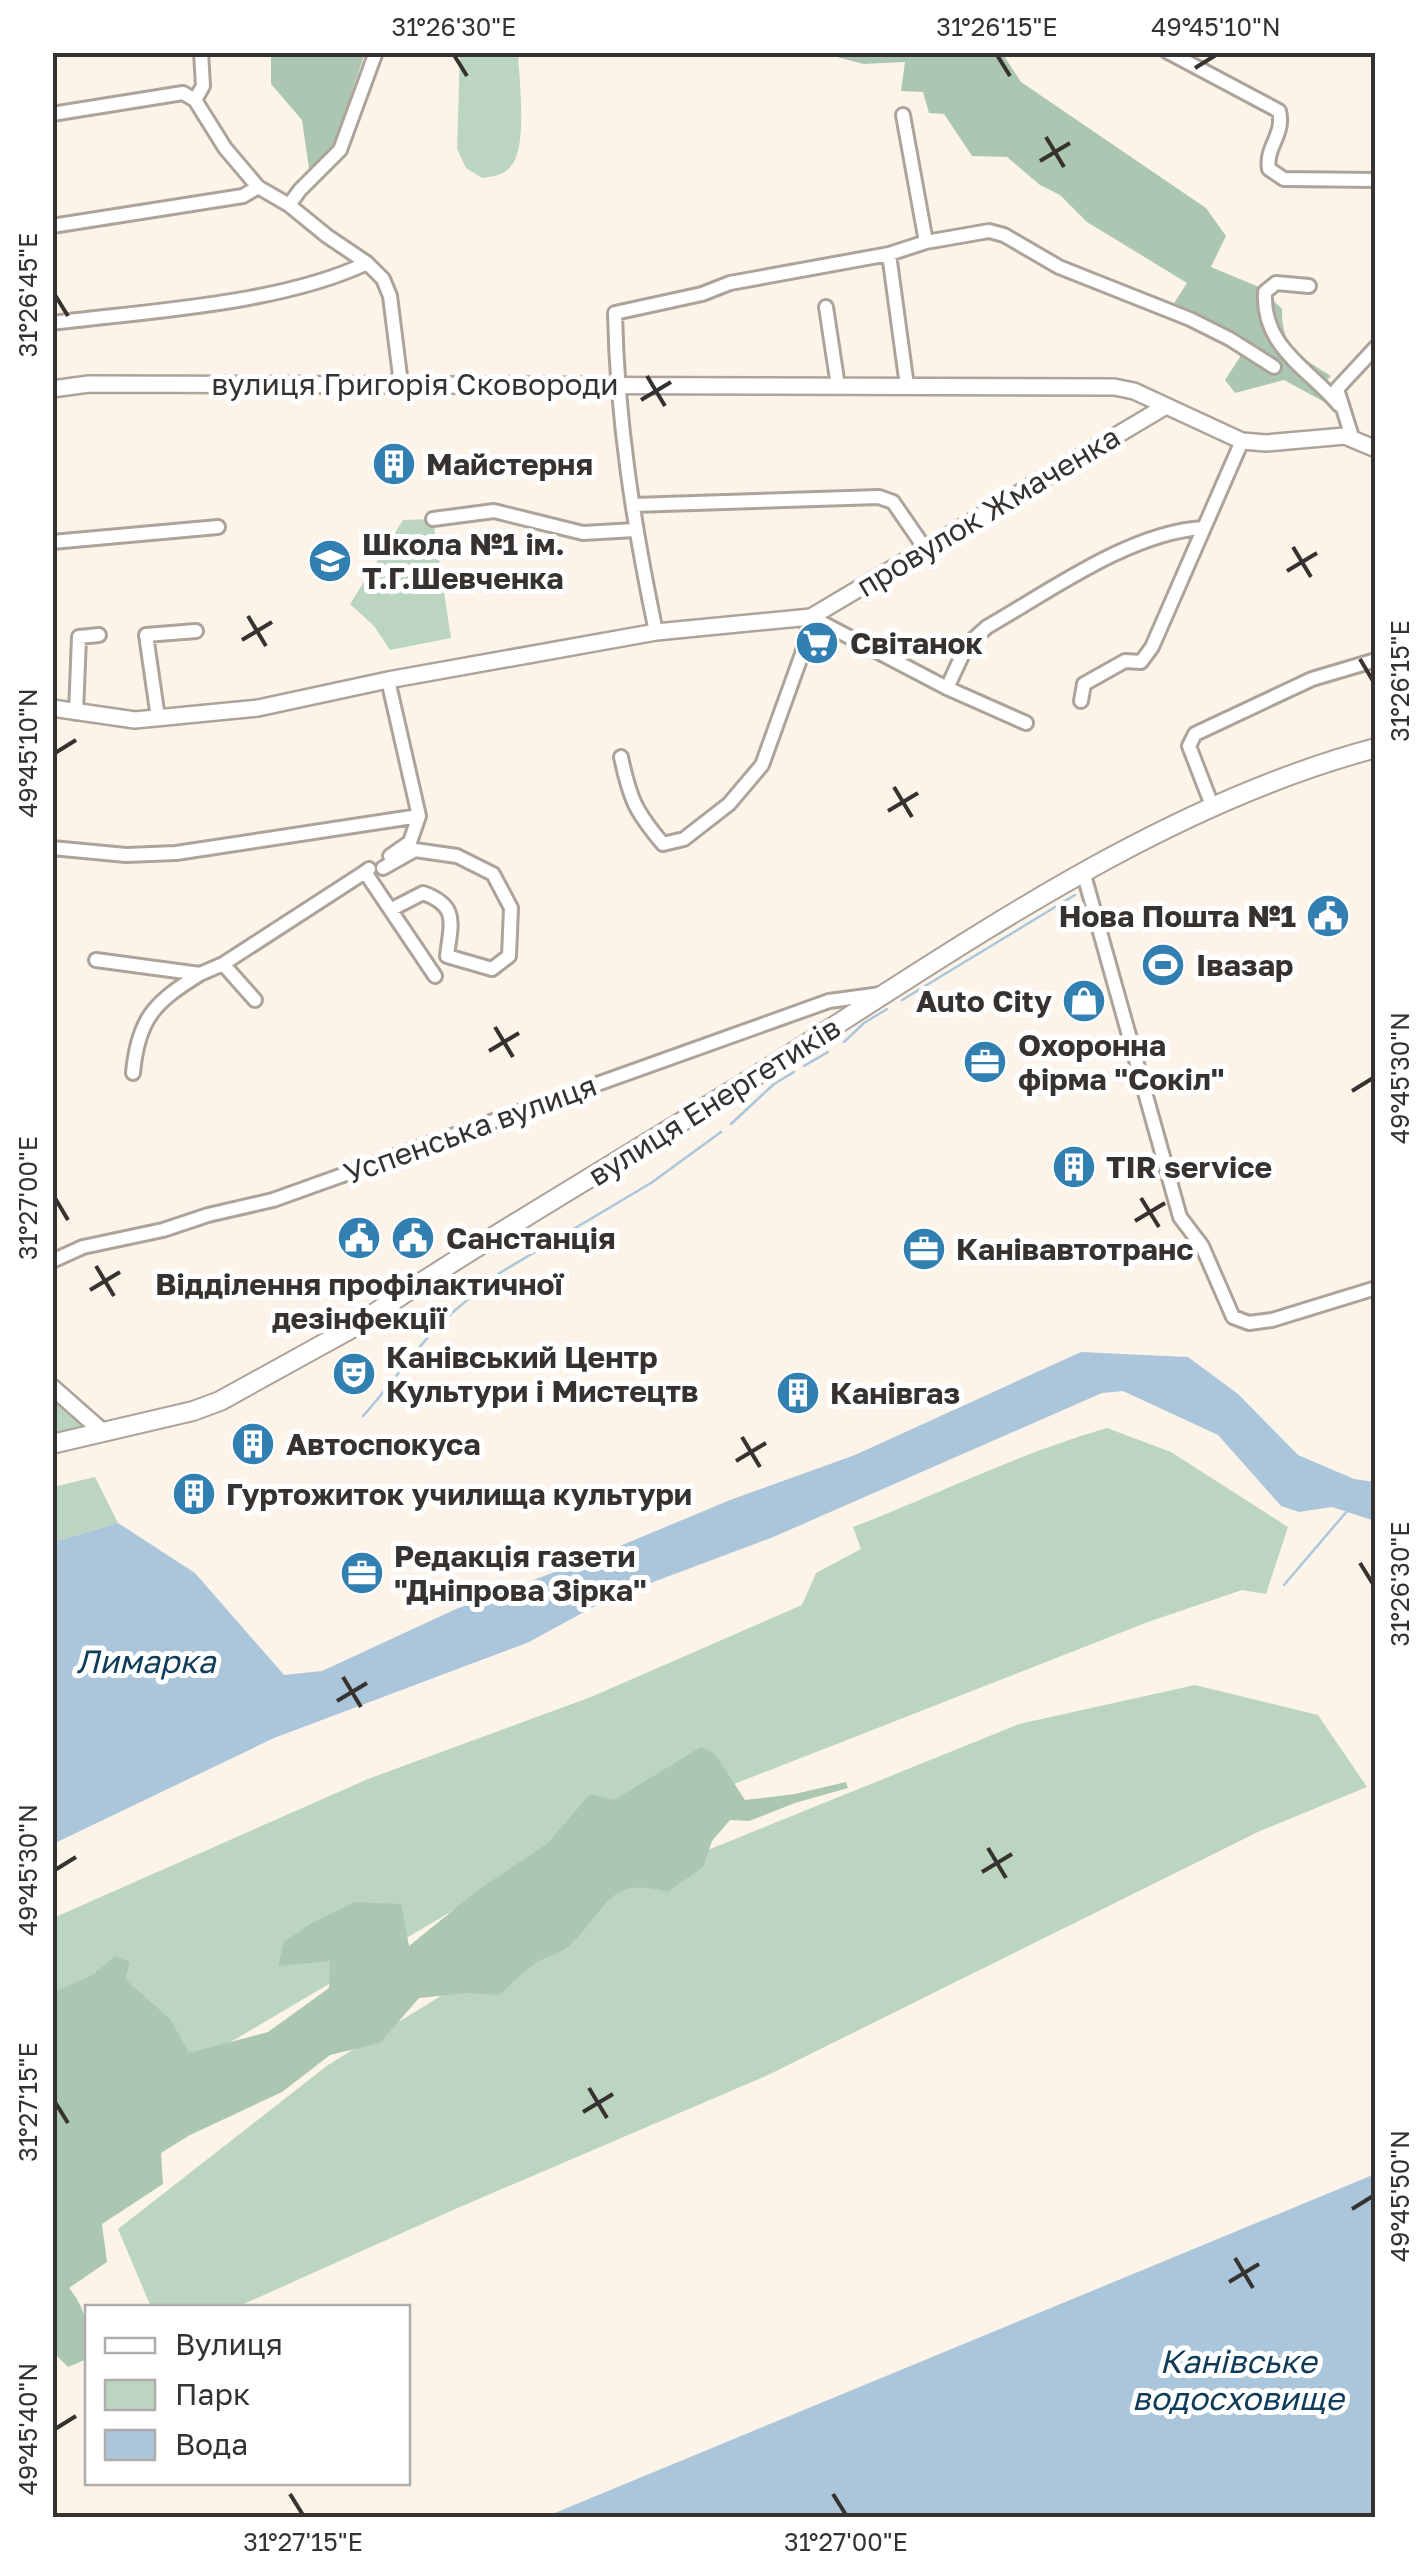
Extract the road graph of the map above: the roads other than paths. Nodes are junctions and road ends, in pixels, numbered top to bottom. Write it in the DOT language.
graph roads {
  1 [pos="201,52"];
  2 [pos="376,52"];
  3 [pos="1168,52"];
  4 [pos="196,100"];
  5 [pos="52,114"];
  6 [pos="902,115"];
  7 [pos="1376,180"];
  8 [pos="258,187"];
  9 [pos="290,205"];
  10 [pos="52,226"];
  11 [pos="926,242"];
  12 [pos="889,254"];
  13 [pos="367,263"];
  14 [pos="1309,286"];
  15 [pos="826,307"];
  16 [pos="52,323"];
  17 [pos="1376,348"];
  18 [pos="1274,367"];
  19 [pos="401,384"];
  20 [pos="616,385"];
  21 [pos="838,386"];
  22 [pos="907,386"];
  23 [pos="52,388"];
  24 [pos="1340,404"];
  25 [pos="1166,406"];
  26 [pos="1352,437"];
  27 [pos="1242,441"];
  28 [pos="1376,449"];
  29 [pos="633,505"];
  30 [pos="433,519"];
  31 [pos="218,526"];
  32 [pos="1203,528"];
  33 [pos="634,530"];
  34 [pos="52,542"];
  35 [pos="924,546"];
  36 [pos="811,616"];
  37 [pos="196,631"];
  38 [pos="656,632"];
  39 [pos="99,635"];
  40 [pos="1376,660"];
  41 [pos="388,680"];
  42 [pos="947,688"];
  43 [pos="1081,701"];
  44 [pos="52,708"];
  45 [pos="76,712"];
  46 [pos="158,718"];
  47 [pos="1026,724"];
  48 [pos="1376,748"];
  49 [pos="621,757"];
  50 [pos="1212,808"];
  51 [pos="418,816"];
  52 [pos="52,848"];
  53 [pos="383,868"];
  54 [pos="365,872"];
  55 [pos="1084,875"];
  56 [pos="392,910"];
  57 [pos="421,952"];
  58 [pos="447,956"];
  59 [pos="96,960"];
  60 [pos="222,964"];
  61 [pos="200,974"];
  62 [pos="435,976"];
  63 [pos="886,994"];
  64 [pos="255,1000"];
  65 [pos="133,1072"];
  66 [pos="52,1261"];
  67 [pos="1376,1288"];
  68 [pos="52,1387"];
  69 [pos="103,1432"];
  70 [pos="52,1444"];
  1 -- 4 [label="street"];
  2 -- 9 [label="street"];
  3 -- 7 [label="street"];
  4 -- 5 [label="street"];
  4 -- 8 [label="street"];
  6 -- 11 [label="street"];
  8 -- 9 [label="street"];
  8 -- 10 [label="street"];
  9 -- 13 [label="street"];
  11 -- 12 [label="street"];
  11 -- 18 [label="street"];
  12 -- 20 [label="street"];
  12 -- 22 [label="street"];
  13 -- 16 [label="street"];
  13 -- 19 [label="street"];
  14 -- 24 [label="street"];
  15 -- 21 [label="street"];
  17 -- 24 [label="street"];
  19 -- 20 [label="street, вулиця Григорія Сковороди"];
  19 -- 23 [label="street, вулиця Григорія Сковороди"];
  20 -- 21 [label="street, вулиця Григорія Сковороди"];
  20 -- 29 [label="street"];
  21 -- 22 [label="street, вулиця Григорія Сковороди"];
  22 -- 25 [label="street, вулиця Григорія Сковороди"];
  24 -- 26 [label="street"];
  25 -- 27 [label="street, вулиця Григорія Сковороди"];
  25 -- 35 [label="street, провулок Жмаченка"];
  26 -- 27 [label="street"];
  26 -- 28 [label="street"];
  27 -- 32 [label="street"];
  29 -- 33 [label="street"];
  29 -- 35 [label="street"];
  30 -- 33 [label="street"];
  31 -- 34 [label="street"];
  32 -- 42 [label="street"];
  32 -- 43 [label="street"];
  33 -- 38 [label="street"];
  35 -- 36 [label="street, провулок Жмаченка"];
  36 -- 38 [label="street"];
  36 -- 42 [label="street"];
  36 -- 49 [label="street"];
  37 -- 46 [label="street"];
  38 -- 41 [label="street"];
  39 -- 45 [label="street"];
  40 -- 50 [label="street"];
  41 -- 46 [label="street"];
  41 -- 51 [label="street"];
  42 -- 47 [label="street"];
  44 -- 45 [label="street"];
  45 -- 46 [label="street"];
  48 -- 50 [label="main road, вулиця Енергетиків"];
  50 -- 55 [label="main road, вулиця Енергетиків"];
  51 -- 52 [label="street"];
  51 -- 54 [label="street"];
  53 -- 58 [label="street"];
  54 -- 56 [label="street"];
  54 -- 60 [label="street"];
  55 -- 63 [label="main road, вулиця Енергетиків"];
  55 -- 67 [label="street"];
  56 -- 57 [label="street"];
  56 -- 58 [label="street"];
  57 -- 58 [label="street"];
  57 -- 62 [label="street"];
  59 -- 61 [label="street"];
  60 -- 61 [label="street"];
  60 -- 64 [label="street"];
  61 -- 65 [label="street"];
  63 -- 66 [label="street, Успенська вулиця"];
  63 -- 69 [label="main road, вулиця Енергетиків"];
  68 -- 69 [label="street"];
  69 -- 70 [label="main road, вулиця Енергетиків"];
}
